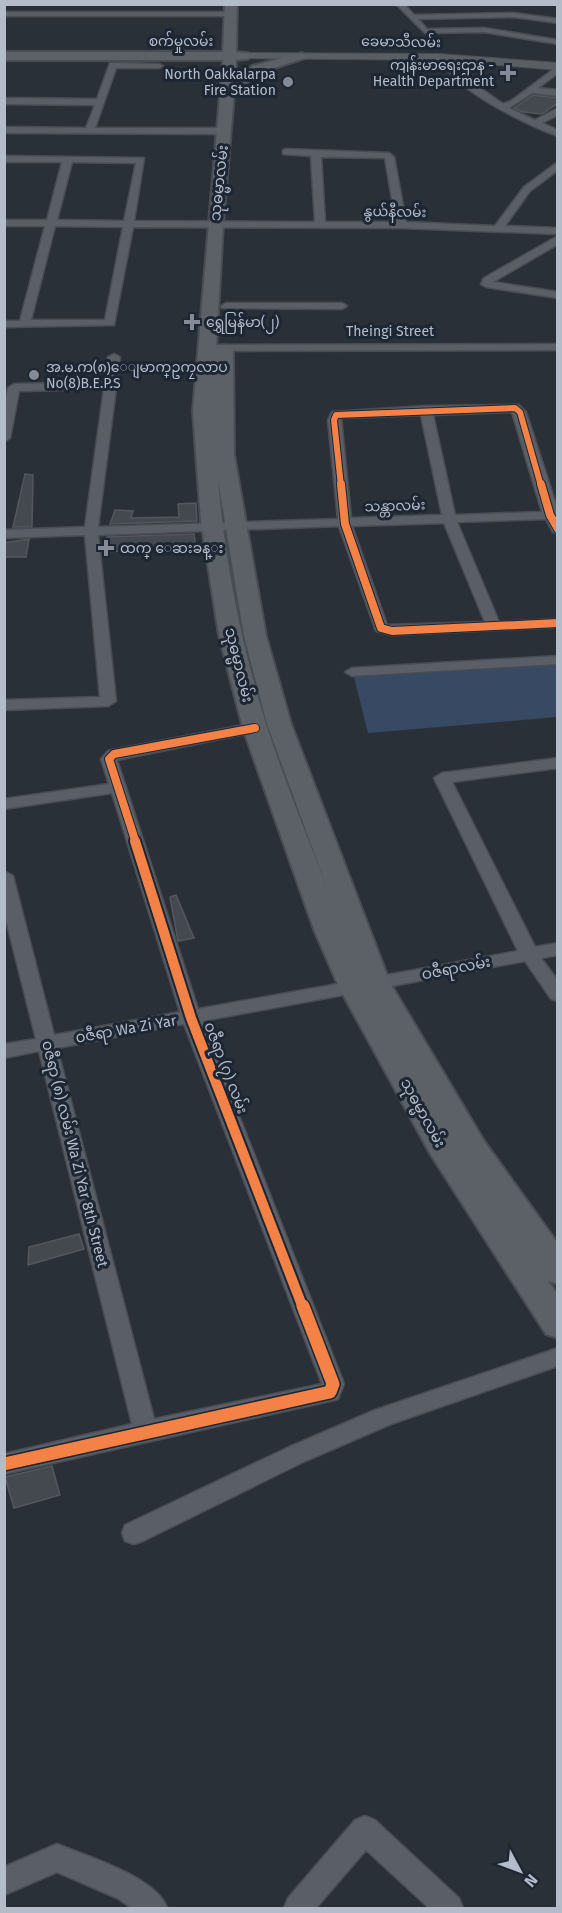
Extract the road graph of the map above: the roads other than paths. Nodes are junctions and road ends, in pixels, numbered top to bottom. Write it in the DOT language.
graph roads {
  1 [pos="399,4"];
  2 [pos="528,4"];
  3 [pos="230,9"];
  4 [pos="4,15"];
  5 [pos="514,15"];
  6 [pos="411,17"];
  7 [pos="558,21"];
  8 [pos="558,27"];
  9 [pos="229,36"];
  10 [pos="541,40"];
  11 [pos="558,42"];
  12 [pos="4,56"];
  13 [pos="119,56"];
  14 [pos="236,56"];
  15 [pos="302,57"];
  16 [pos="444,58"];
  17 [pos="159,66"];
  18 [pos="556,71"];
  19 [pos="235,80"];
  20 [pos="530,90"];
  21 [pos="558,93"];
  22 [pos="490,99"];
  23 [pos="4,101"];
  24 [pos="516,101"];
  25 [pos="100,102"];
  26 [pos="503,107"];
  27 [pos="558,111"];
  28 [pos="536,124"];
  29 [pos="4,130"];
  30 [pos="90,130"];
  31 [pos="225,131"];
  32 [pos="558,134"];
  33 [pos="286,152"];
  34 [pos="316,153"];
  35 [pos="4,159"];
  36 [pos="68,159"];
  37 [pos="558,165"];
  38 [pos="234,190"];
  39 [pos="226,220"];
  40 [pos="4,223"];
  41 [pos="51,223"];
  42 [pos="128,224"];
  43 [pos="320,225"];
  44 [pos="402,225"];
  45 [pos="498,228"];
  46 [pos="558,231"];
  47 [pos="558,239"];
  48 [pos="558,295"];
  49 [pos="226,306"];
  50 [pos="342,306"];
  51 [pos="4,324"];
  52 [pos="25,324"];
  53 [pos="558,347"];
  54 [pos="214,348"];
  55 [pos="114,357"];
  56 [pos="108,385"];
  57 [pos="426,410"];
  58 [pos="4,438"];
  59 [pos="554,515"];
  60 [pos="449,519"];
  61 [pos="345,524"];
  62 [pos="224,527"];
  63 [pos="558,529"];
  64 [pos="92,531"];
  65 [pos="4,534"];
  66 [pos="558,623"];
  67 [pos="493,625"];
  68 [pos="558,660"];
  69 [pos="352,672"];
  70 [pos="4,705"];
  71 [pos="255,728"];
  72 [pos="558,763"];
  73 [pos="116,788"];
  74 [pos="4,804"];
  75 [pos="4,876"];
  76 [pos="558,949"];
  77 [pos="529,954"];
  78 [pos="365,985"];
  79 [pos="558,995"];
  80 [pos="191,1018"];
  81 [pos="47,1044"];
  82 [pos="4,1051"];
  83 [pos="558,1271"];
  84 [pos="558,1324"];
  85 [pos="558,1357"];
  86 [pos="145,1431"];
  87 [pos="4,1464"];
  88 [pos="134,1533"];
  89 [pos="4,1881"];
  90 [pos="153,1908"];
  91 [pos="298,1908"];
  92 [pos="449,1908"];
  1 -- 6 [label="street"];
  2 -- 5 [label="street"];
  3 -- 4 [label="street"];
  3 -- 9 [label="main road, သုဓမ္မာလမ်း"];
  5 -- 6 [label="street"];
  5 -- 7 [label="street"];
  6 -- 10 [label="street"];
  8 -- 10 [label="street"];
  9 -- 13 [label="main road"];
  9 -- 14 [label="main road, သုဓမ္မာလမ်း"];
  10 -- 11 [label="street"];
  12 -- 13 [label="main road"];
  13 -- 14 [label="main road, စက်မှုလမ်း"];
  13 -- 19 [label="main road"];
  14 -- 15 [label="main road, ခေမာသီလမ်း"];
  14 -- 15 [label="main road, သုဓမ္မာလမ်း"];
  14 -- 19 [label="main road, သုဓမ္မာလမ်း"];
  15 -- 16 [label="main road, ခေမာသီလမ်း"];
  15 -- 19 [label="main road"];
  16 -- 18 [label="main road, ခေမာသီလမ်း"];
  16 -- 22 [label="street"];
  17 -- 25 [label="street"];
  18 -- 20 [label="street"];
  19 -- 31 [label="main road, သုဓမ္မာလမ်း"];
  19 -- 38 [label="main road, သုဓမ္မာလမ်း"];
  20 -- 21 [label="street"];
  20 -- 24 [label="street"];
  22 -- 24 [label="street"];
  22 -- 26 [label="street"];
  23 -- 25 [label="street"];
  24 -- 26 [label="street"];
  25 -- 30 [label="street"];
  26 -- 28 [label="street"];
  27 -- 28 [label="street"];
  28 -- 32 [label="street"];
  29 -- 30 [label="street"];
  30 -- 31 [label="street"];
  31 -- 39 [label="main road, သုဓမ္မာလမ်း"];
  33 -- 34 [label="street"];
  34 -- 43 [label="street"];
  34 -- 44 [label="street"];
  35 -- 36 [label="street"];
  36 -- 41 [label="street"];
  36 -- 42 [label="street"];
  37 -- 45 [label="street"];
  39 -- 42 [label="street, နွယ်နီလမ်း"];
  39 -- 43 [label="street, နွယ်နီလမ်း"];
  39 -- 49 [label="main road, သုဓမ္မာလမ်း"];
  39 -- 54 [label="main road, သုဓမ္မာလမ်း"];
  40 -- 41 [label="street, နွယ်နီလမ်း"];
  41 -- 42 [label="street, နွယ်နီလမ်း"];
  41 -- 52 [label="street"];
  42 -- 52 [label="street"];
  43 -- 44 [label="street, နွယ်နီလမ်း"];
  44 -- 45 [label="street, နွယ်နီလမ်း"];
  45 -- 46 [label="street, နွယ်နီလမ်း"];
  47 -- 48 [label="street"];
  49 -- 50 [label="street"];
  49 -- 54 [label="main road, သုဓမ္မာလမ်း"];
  51 -- 52 [label="street"];
  53 -- 54 [label="street, Theingi Street"];
  54 -- 62 [label="main road, သုဓမ္မာလမ်း"];
  55 -- 56 [label="street"];
  56 -- 58 [label="street"];
  56 -- 64 [label="street"];
  57 -- 59 [label="street"];
  57 -- 60 [label="street"];
  57 -- 61 [label="street"];
  59 -- 60 [label="street, သန္တာလမ်း"];
  59 -- 63 [label="street"];
  60 -- 61 [label="street, သန္တာလမ်း"];
  60 -- 67 [label="street"];
  61 -- 62 [label="street, သန္တာလမ်း"];
  61 -- 67 [label="street"];
  62 -- 64 [label="street, သန္တာလမ်း"];
  62 -- 71 [label="main road, သုဓမ္မာလမ်း"];
  62 -- 78 [label="main road, သုဓမ္မာလမ်း"];
  64 -- 65 [label="street, သန္တာလမ်း"];
  64 -- 70 [label="street"];
  66 -- 67 [label="street"];
  68 -- 69 [label="street"];
  71 -- 73 [label="street, ၀ဇီရာ (၇) လမ်း"];
  71 -- 78 [label="main road, သုဓမ္မာလမ်း"];
  72 -- 77 [label="street"];
  73 -- 74 [label="street"];
  73 -- 80 [label="street, ၀ဇီရာ (၇) လမ်း"];
  75 -- 81 [label="street, ၀ဇီရာ (၈) လမ်း Wa Zi Yar 8th Street"];
  76 -- 77 [label="street, ဝဇီရာလမ်း"];
  77 -- 78 [label="street, ဝဇီရာလမ်း"];
  77 -- 79 [label="street"];
  78 -- 80 [label="street, ၀ဇီရာ Wa Zi Yar"];
  78 -- 83 [label="main road, သုဓမ္မာလမ်း"];
  78 -- 84 [label="main road, သုဓမ္မာလမ်း"];
  80 -- 81 [label="street, ၀ဇီရာ Wa Zi Yar"];
  80 -- 86 [label="street, ၀ဇီရာ (၇) လမ်း"];
  81 -- 82 [label="street, ၀ဇီရာ Wa Zi Yar"];
  81 -- 86 [label="street, ၀ဇီရာ (၈) လမ်း Wa Zi Yar 8th Street"];
  85 -- 88 [label="street"];
  86 -- 87 [label="street"];
  89 -- 90 [label="street"];
  91 -- 92 [label="street"];
}
